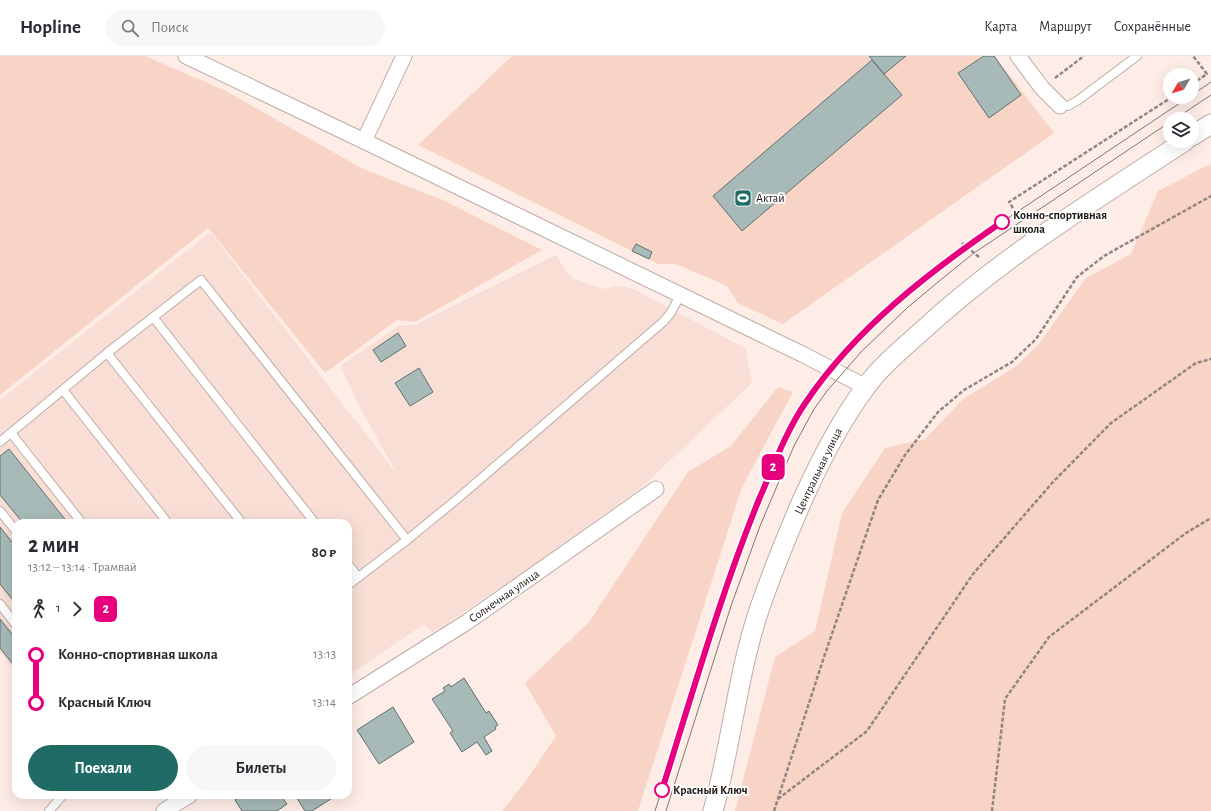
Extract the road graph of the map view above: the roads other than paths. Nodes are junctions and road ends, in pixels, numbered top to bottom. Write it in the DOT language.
graph roads {
  1 [pos="186,56"];
  2 [pos="404,56"];
  3 [pos="1018,56"];
  4 [pos="1137,56"];
  5 [pos="1060,106"];
  6 [pos="1211,124"];
  7 [pos="1199,132"];
  8 [pos="364,140"];
  9 [pos="1175,148"];
  10 [pos="680,296"];
  11 [pos="153,317"];
  12 [pos="107,353"];
  13 [pos="866,387"];
  14 [pos="63,390"];
  15 [pos="11,433"];
  16 [pos="0,442"];
  17 [pos="656,489"];
  18 [pos="0,511"];
  19 [pos="79,519"];
  20 [pos="165,519"];
  21 [pos="239,519"];
  22 [pos="312,519"];
  23 [pos="12,525"];
  24 [pos="407,540"];
  25 [pos="352,569"];
  26 [pos="358,577"];
  27 [pos="352,581"];
  28 [pos="0,604"];
  29 [pos="12,620"];
  30 [pos="352,694"];
  31 [pos="60,799"];
  32 [pos="184,799"];
  33 [pos="49,811"];
  34 [pos="164,811"];
  35 [pos="713,811"];
  1 -- 8 [label="street"];
  2 -- 8 [label="street"];
  3 -- 5 [label="street"];
  4 -- 5 [label="lane"];
  6 -- 7 [label="street"];
  8 -- 10 [label="street"];
  9 -- 13 [label="street, Центральная улица"];
  10 -- 13 [label="street"];
  10 -- 24 [label="lane"];
  11 -- 12 [label="lane"];
  11 -- 22 [label="lane"];
  11 -- 24 [label="lane"];
  12 -- 14 [label="lane"];
  12 -- 21 [label="lane"];
  13 -- 35 [label="street, Центральная улица"];
  14 -- 15 [label="lane"];
  14 -- 20 [label="lane"];
  15 -- 16 [label="lane"];
  15 -- 19 [label="lane"];
  17 -- 30 [label="street, Солнечная улица"];
  18 -- 23 [label="lane"];
  24 -- 26 [label="lane"];
  25 -- 26 [label="lane"];
  26 -- 27 [label="lane"];
  28 -- 29 [label="lane"];
  31 -- 33 [label="lane"];
  32 -- 34 [label="street"];
}
